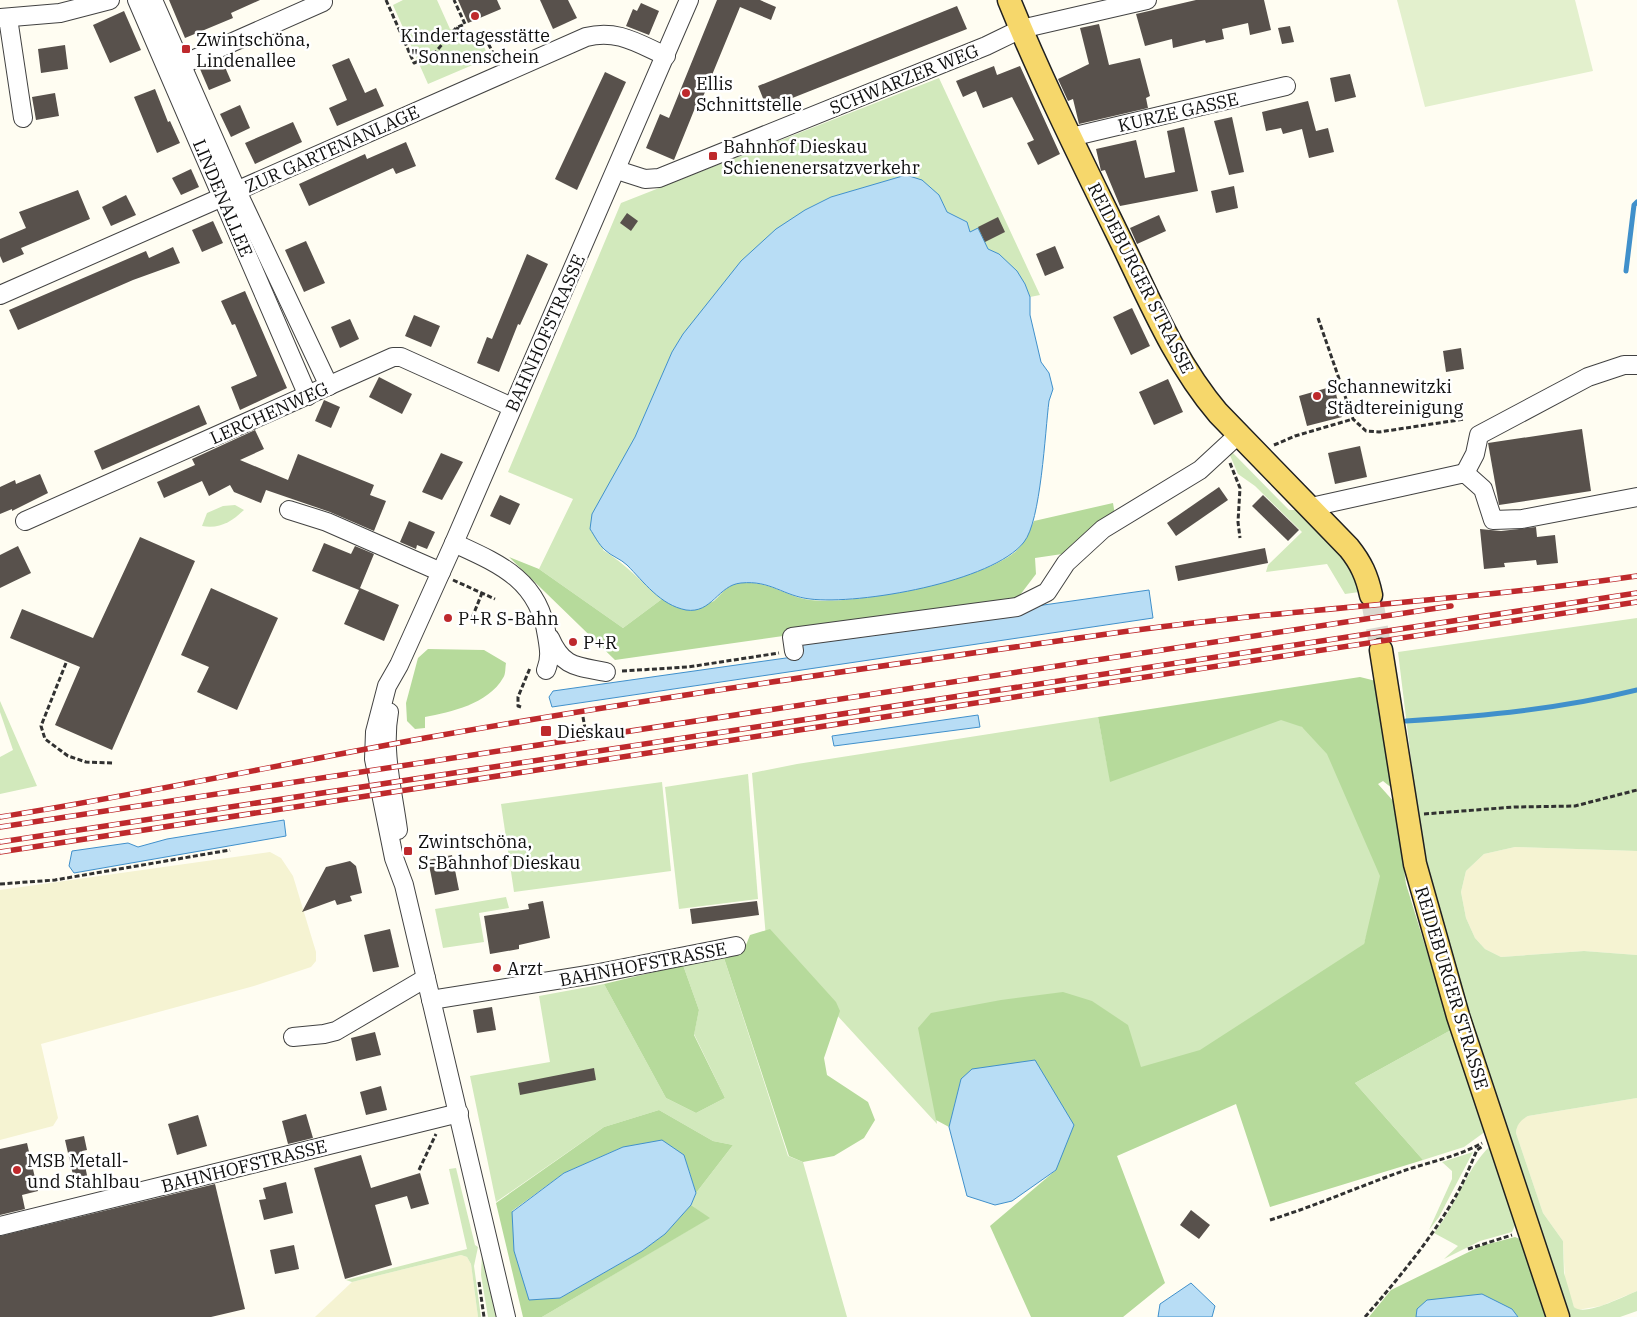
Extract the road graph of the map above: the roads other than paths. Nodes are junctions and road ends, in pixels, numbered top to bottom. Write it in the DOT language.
graph roads {
  1 [pos="110,0"];
  2 [pos="137,0"];
  3 [pos="153,0"];
  4 [pos="689,0"];
  5 [pos="1009,0"];
  6 [pos="1147,0"];
  7 [pos="323,2"];
  8 [pos="4,18"];
  9 [pos="1021,29"];
  10 [pos="666,56"];
  11 [pos="181,65"];
  12 [pos="1286,86"];
  13 [pos="23,118"];
  14 [pos="1071,137"];
  15 [pos="617,170"];
  16 [pos="230,194"];
  17 [pos="0,295"];
  18 [pos="1637,365"];
  19 [pos="329,386"];
  20 [pos="308,396"];
  21 [pos="512,407"];
  22 [pos="1231,442"];
  23 [pos="1465,473"];
  24 [pos="1637,496"];
  25 [pos="1311,507"];
  26 [pos="289,510"];
  27 [pos="25,521"];
  28 [pos="454,542"];
  29 [pos="447,577"];
  30 [pos="1371,595"];
  31 [pos="1381,650"];
  32 [pos="794,651"];
  33 [pos="606,672"];
  34 [pos="736,946"];
  35 [pos="426,978"];
  36 [pos="431,1000"];
  37 [pos="292,1037"];
  38 [pos="459,1113"];
  39 [pos="0,1226"];
  40 [pos="506,1317"];
  41 [pos="1558,1317"];
  1 -- 8 [label="street"];
  2 -- 16 [label="street, LINDENALLEE"];
  3 -- 11 [label="street, LINDENALLEE"];
  4 -- 10 [label="street, BAHNHOFSTRASSE"];
  5 -- 9 [label="main road, REIDEBURGER STRASSE"];
  6 -- 9 [label="street, SCHWARZER WEG"];
  7 -- 11 [label="street"];
  8 -- 13 [label="street"];
  9 -- 14 [label="main road, REIDEBURGER STRASSE"];
  9 -- 15 [label="street, SCHWARZER WEG"];
  10 -- 15 [label="street, BAHNHOFSTRASSE"];
  10 -- 16 [label="street, ZUR GARTENANLAGE"];
  11 -- 16 [label="street, LINDENALLEE"];
  12 -- 14 [label="street, KURZE GASSE"];
  14 -- 22 [label="main road, REIDEBURGER STRASSE"];
  15 -- 21 [label="street, BAHNHOFSTRASSE"];
  16 -- 17 [label="street, ZUR GARTENANLAGE"];
  16 -- 19 [label="street, LINDENALLEE"];
  16 -- 20 [label="street, LINDENALLEE"];
  18 -- 23 [label="street"];
  19 -- 20 [label="street, LERCHENWEG"];
  19 -- 21 [label="street, LERCHENWEG"];
  20 -- 27 [label="street, LERCHENWEG"];
  21 -- 28 [label="street, BAHNHOFSTRASSE"];
  22 -- 25 [label="main road, REIDEBURGER STRASSE"];
  22 -- 32 [label="street"];
  23 -- 24 [label="street"];
  23 -- 25 [label="street"];
  25 -- 30 [label="main road, REIDEBURGER STRASSE"];
  26 -- 29 [label="street"];
  28 -- 29 [label="street, BAHNHOFSTRASSE"];
  28 -- 33 [label="street"];
  29 -- 35 [label="street, BAHNHOFSTRASSE"];
  31 -- 41 [label="main road, REIDEBURGER STRASSE"];
  34 -- 36 [label="street, BAHNHOFSTRASSE"];
  35 -- 36 [label="street, BAHNHOFSTRASSE"];
  35 -- 37 [label="street"];
  36 -- 38 [label="street, BAHNHOFSTRASSE"];
  38 -- 39 [label="street, BAHNHOFSTRASSE"];
  38 -- 40 [label="street, BAHNHOFSTRASSE"];
}
